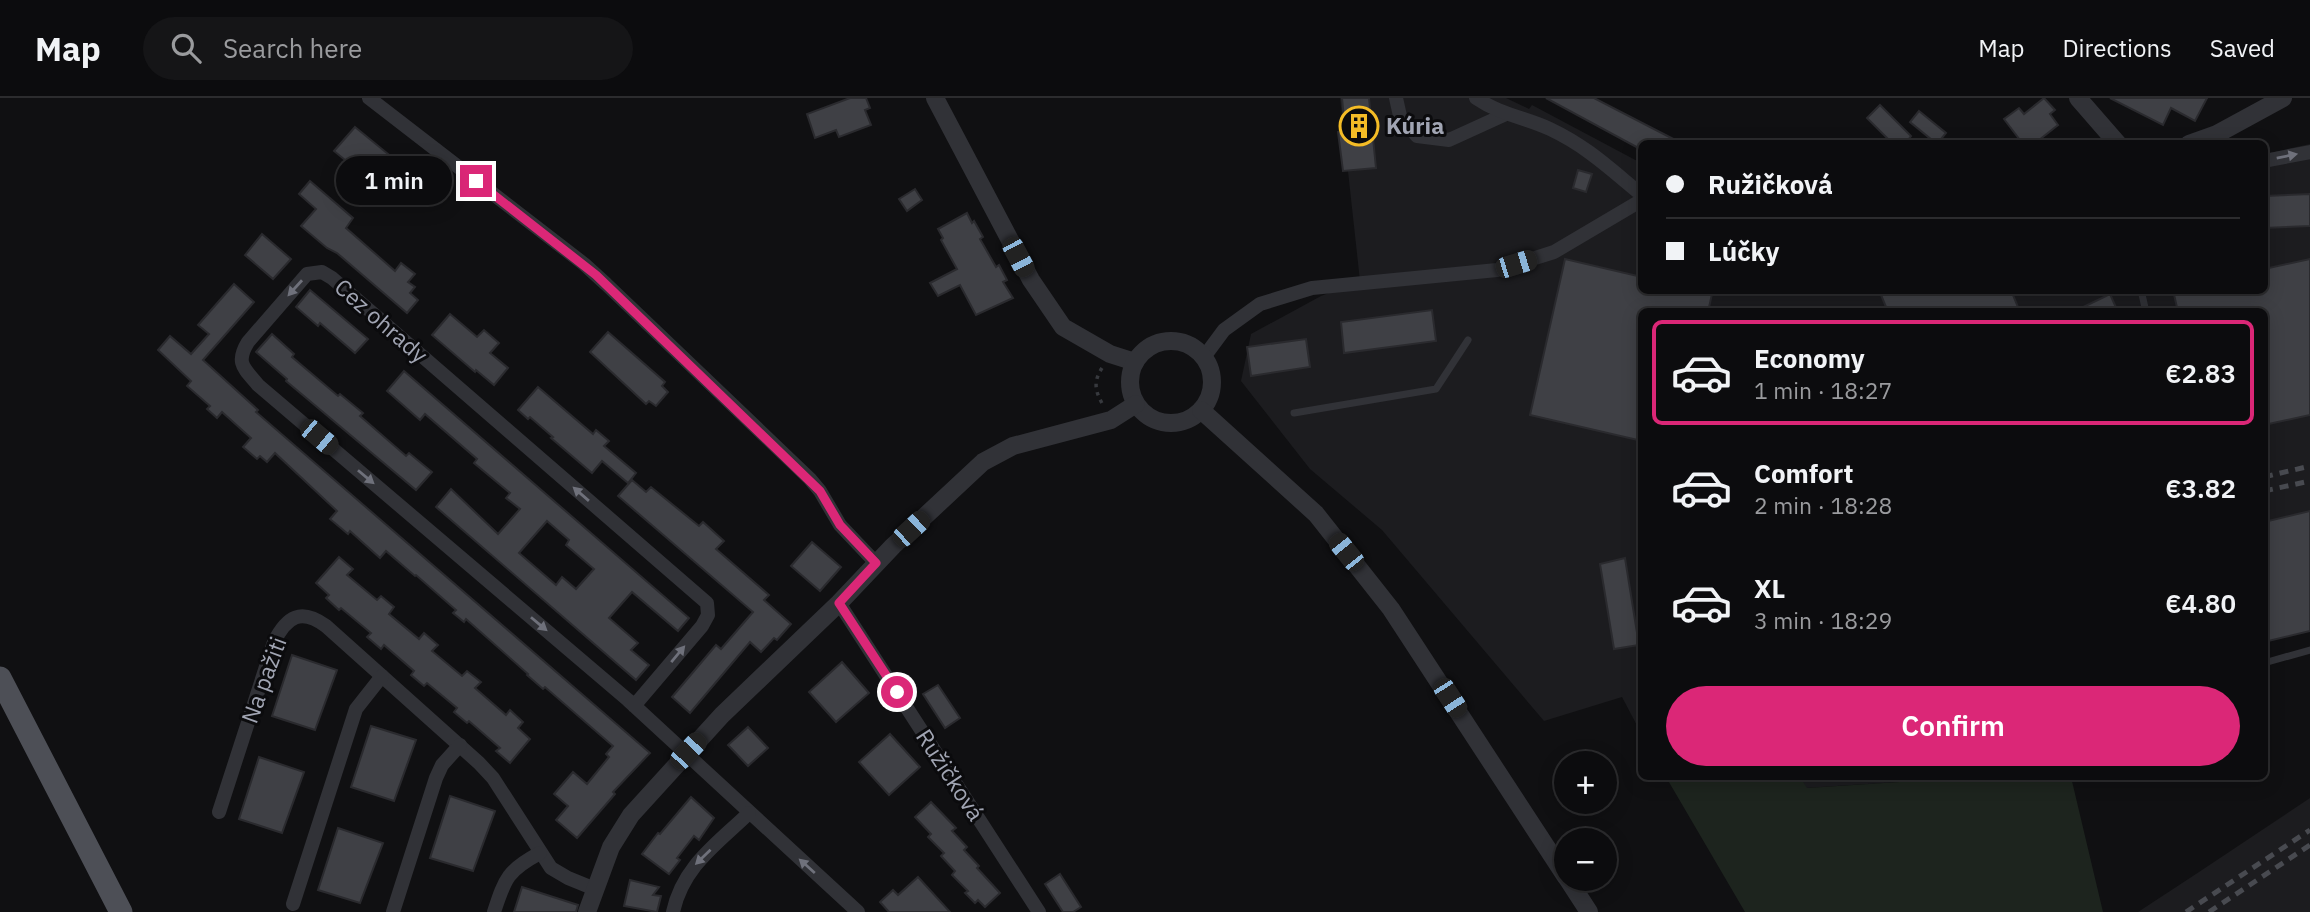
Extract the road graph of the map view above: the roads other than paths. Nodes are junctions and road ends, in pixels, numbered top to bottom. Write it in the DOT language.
graph roads {
  1 [pos="369,98"];
  2 [pos="935,98"];
  3 [pos="1396,98"];
  4 [pos="1476,98"];
  5 [pos="2078,98"];
  6 [pos="2283,98"];
  7 [pos="1506,114"];
  8 [pos="2110,140"];
  9 [pos="2200,140"];
  10 [pos="2310,152"];
  11 [pos="2268,160"];
  12 [pos="1638,194"];
  13 [pos="1638,200"];
  14 [pos="1468,341"];
  15 [pos="1204,357"];
  16 [pos="1135,362"];
  17 [pos="1136,404"];
  18 [pos="1200,410"];
  19 [pos="1294,412"];
  20 [pos="876,563"];
  21 [pos="839,603"];
  22 [pos="2310,650"];
  23 [pos="2268,662"];
  24 [pos="382,676"];
  25 [pos="0,678"];
  26 [pos="634,706"];
  27 [pos="460,745"];
  28 [pos="685,754"];
  29 [pos="219,812"];
  30 [pos="749,813"];
  31 [pos="540,853"];
  32 [pos="1554,858"];
  33 [pos="594,889"];
  34 [pos="1575,891"];
  35 [pos="293,904"];
  36 [pos="121,912"];
  37 [pos="393,912"];
  38 [pos="494,912"];
  39 [pos="587,912"];
  40 [pos="673,912"];
  41 [pos="858,912"];
  42 [pos="1038,912"];
  43 [pos="1589,912"];
  1 -- 20 [label="street"];
  2 -- 16 [label="street"];
  3 -- 7 [label="street"];
  4 -- 7 [label="street"];
  5 -- 8 [label="street"];
  6 -- 9 [label="street"];
  7 -- 12 [label="street"];
  11 -- 10 [label="street, one-way"];
  13 -- 15 [label="street"];
  14 -- 19 [label="lane"];
  15 -- 16 [label="street"];
  15 -- 18 [label="street"];
  16 -- 17 [label="street"];
  17 -- 18 [label="street"];
  17 -- 20 [label="street"];
  18 -- 32 [label="street"];
  20 -- 21 [label="street"];
  21 -- 28 [label="street"];
  21 -- 42 [label="street, Ružičková"];
  22 -- 23 [label="lane"];
  24 -- 27 [label="street, Na pažiti"];
  24 -- 29 [label="street, Na pažiti"];
  24 -- 35 [label="street"];
  25 -- 36 [label="main road"];
  26 -- 26 [label="street, Cez ohrady, one-way"];
  26 -- 28 [label="street, Cez ohrady"];
  27 -- 31 [label="street, Na pažiti"];
  27 -- 37 [label="street"];
  28 -- 30 [label="street, Cez ohrady"];
  28 -- 33 [label="street"];
  30 -- 40 [label="street, one-way"];
  41 -- 30 [label="street, Cez ohrady, one-way"];
  31 -- 33 [label="street, Na pažiti"];
  31 -- 38 [label="street"];
  33 -- 39 [label="street"];
  34 -- 43 [label="street"];
}
